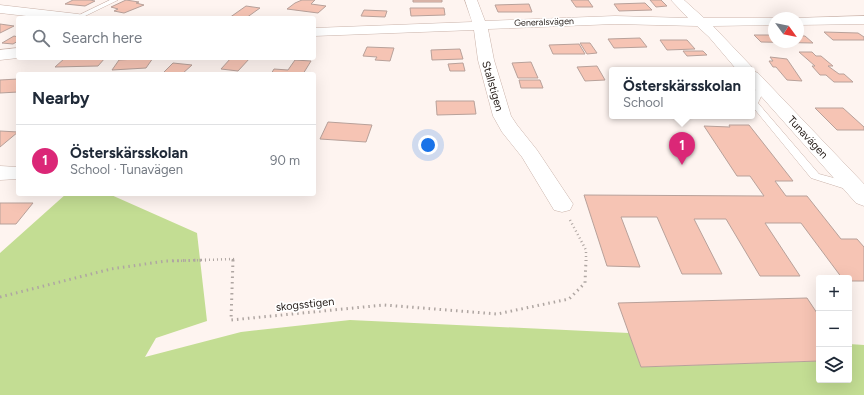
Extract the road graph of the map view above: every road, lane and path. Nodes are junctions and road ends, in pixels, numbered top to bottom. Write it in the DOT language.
graph roads {
  1 [pos="115,0"];
  2 [pos="471,0"];
  3 [pos="677,0"];
  4 [pos="0,9"];
  5 [pos="60,16"];
  6 [pos="81,16"];
  7 [pos="864,20"];
  8 [pos="768,21"];
  9 [pos="804,21"];
  10 [pos="701,22"];
  11 [pos="480,25"];
  12 [pos="316,32"];
  13 [pos="16,53"];
  14 [pos="0,56"];
  15 [pos="743,67"];
  16 [pos="757,81"];
  17 [pos="859,193"];
  18 [pos="562,204"];
  19 [pos="0,296"];
  1 -- 6 [label="lane"];
  2 -- 11 [label="street, Stallstigen"];
  3 -- 10 [label="street"];
  4 -- 5 [label="street"];
  7 -- 9 [label="street"];
  8 -- 10 [label="street, Generalsvägen"];
  10 -- 11 [label="street, Generalsvägen"];
  10 -- 15 [label="street"];
  11 -- 12 [label="street, Generalsvägen"];
  11 -- 18 [label="street, Stallstigen"];
  13 -- 14 [label="street"];
  16 -- 17 [label="street, Tunavägen"];
  18 -- 19 [label="path, skogsstigen"];
}
